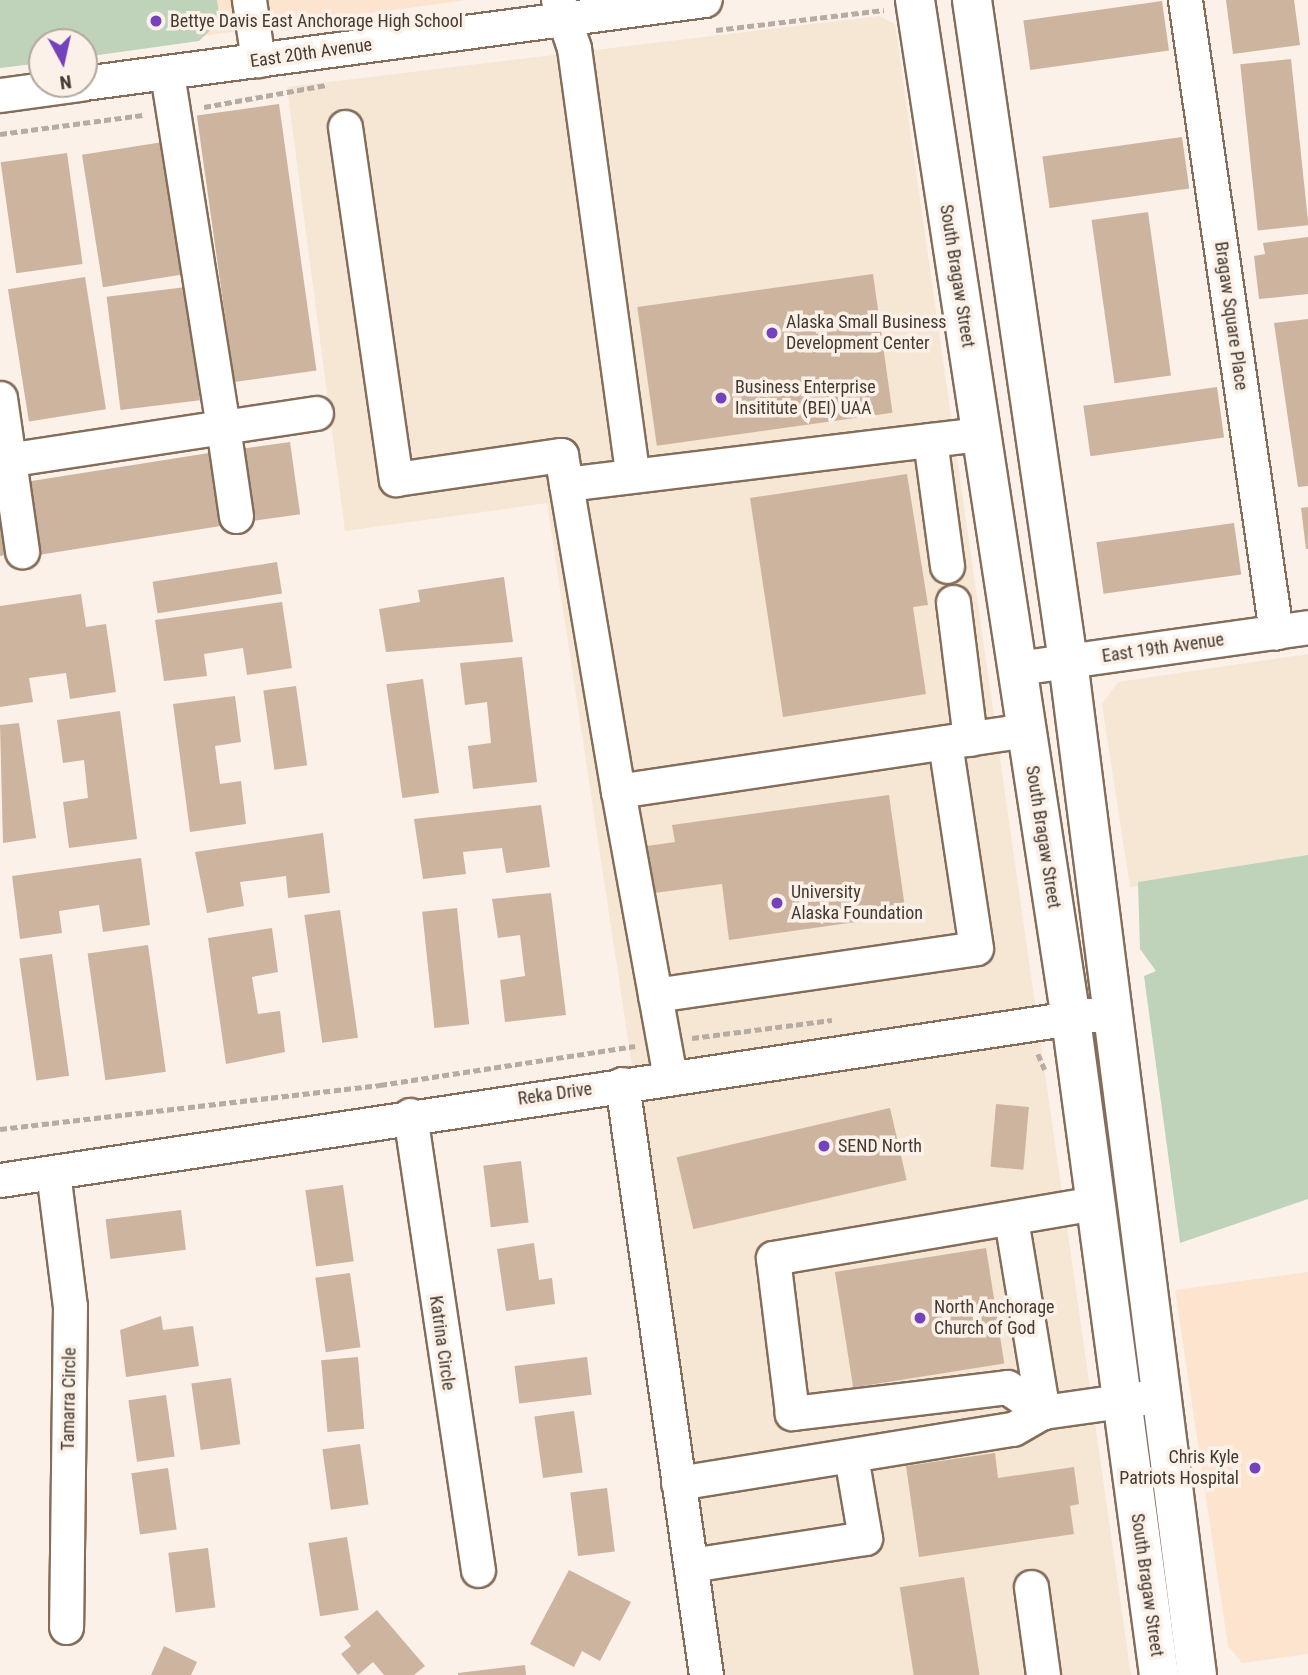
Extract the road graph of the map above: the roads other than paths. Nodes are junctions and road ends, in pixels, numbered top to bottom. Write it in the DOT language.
graph roads {
  1 [pos="249,0"];
  2 [pos="704,0"];
  3 [pos="915,0"];
  4 [pos="972,0"];
  5 [pos="1185,0"];
  6 [pos="563,9"];
  7 [pos="258,60"];
  8 [pos="167,72"];
  9 [pos="98,82"];
  10 [pos="28,91"];
  11 [pos="0,95"];
  12 [pos="345,127"];
  13 [pos="0,398"];
  14 [pos="316,413"];
  15 [pos="223,427"];
  16 [pos="981,434"];
  17 [pos="930,440"];
  18 [pos="5,460"];
  19 [pos="632,474"];
  20 [pos="566,484"];
  21 [pos="236,516"];
  22 [pos="22,551"];
  23 [pos="947,566"];
  24 [pos="953,602"];
  25 [pos="1292,629"];
  26 [pos="1068,661"];
  27 [pos="1017,668"];
  28 [pos="1027,730"];
  29 [pos="958,741"];
  30 [pos="618,791"];
  31 [pos="655,995"];
  32 [pos="1111,1013"];
  33 [pos="1071,1018"];
  34 [pos="670,1077"];
  35 [pos="622,1084"];
  36 [pos="410,1115"];
  37 [pos="53,1172"];
  38 [pos="0,1180"];
  39 [pos="1096,1203"];
  40 [pos="1011,1219"];
  41 [pos="1161,1395"];
  42 [pos="1122,1401"];
  43 [pos="1043,1412"];
  44 [pos="852,1456"];
  45 [pos="678,1483"];
  46 [pos="691,1565"];
  47 [pos="478,1570"];
  48 [pos="1031,1587"];
  49 [pos="66,1628"];
  50 [pos="706,1675"];
  51 [pos="1043,1675"];
  52 [pos="1159,1675"];
  53 [pos="1196,1675"];
  1 -- 7 [label="street"];
  2 -- 6 [label="street, East 20th Avenue"];
  3 -- 16 [label="main road, South Bragaw Street"];
  4 -- 26 [label="main road, South Bragaw Street"];
  5 -- 25 [label="street, Bragaw Square Place"];
  6 -- 7 [label="street, East 20th Avenue"];
  6 -- 19 [label="street"];
  7 -- 8 [label="street, East 20th Avenue"];
  8 -- 9 [label="street, East 20th Avenue"];
  8 -- 15 [label="street"];
  10 -- 11 [label="street, East 20th Avenue"];
  12 -- 20 [label="street"];
  13 -- 18 [label="street"];
  14 -- 15 [label="street"];
  15 -- 18 [label="street"];
  15 -- 21 [label="street"];
  16 -- 17 [label="street"];
  16 -- 27 [label="main road, South Bragaw Street"];
  17 -- 19 [label="street"];
  17 -- 23 [label="street"];
  18 -- 22 [label="street"];
  19 -- 20 [label="street"];
  20 -- 30 [label="street"];
  24 -- 29 [label="street"];
  25 -- 26 [label="street, East 19th Avenue"];
  26 -- 27 [label="street, East 19th Avenue"];
  26 -- 32 [label="main road, South Bragaw Street"];
  27 -- 28 [label="main road, South Bragaw Street"];
  28 -- 29 [label="street"];
  28 -- 33 [label="main road, South Bragaw Street"];
  29 -- 30 [label="street"];
  29 -- 31 [label="street"];
  30 -- 31 [label="street"];
  31 -- 34 [label="street"];
  32 -- 33 [label="street, Reka Drive"];
  32 -- 41 [label="main road, South Bragaw Street"];
  33 -- 34 [label="street, Reka Drive"];
  33 -- 39 [label="main road, South Bragaw Street"];
  34 -- 35 [label="street, Reka Drive"];
  35 -- 36 [label="street, Reka Drive"];
  35 -- 45 [label="street"];
  36 -- 37 [label="street, Reka Drive"];
  36 -- 47 [label="street, Katrina Circle"];
  37 -- 38 [label="street, Reka Drive"];
  37 -- 49 [label="street, Tamarra Circle"];
  39 -- 40 [label="street"];
  39 -- 42 [label="main road, South Bragaw Street"];
  40 -- 43 [label="street"];
  40 -- 43 [label="street"];
  41 -- 42 [label="street"];
  41 -- 53 [label="main road, South Bragaw Street"];
  42 -- 43 [label="street"];
  42 -- 52 [label="main road, South Bragaw Street"];
  43 -- 44 [label="street"];
  44 -- 45 [label="street"];
  44 -- 46 [label="street"];
  45 -- 46 [label="street"];
  46 -- 50 [label="street"];
  48 -- 51 [label="street"];
}
